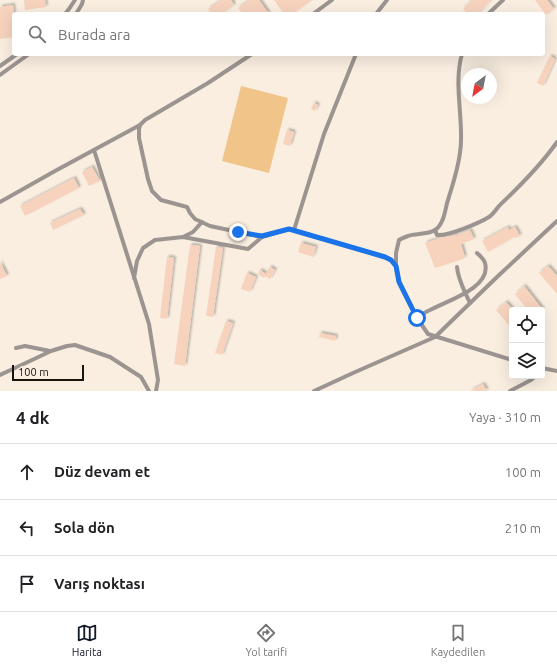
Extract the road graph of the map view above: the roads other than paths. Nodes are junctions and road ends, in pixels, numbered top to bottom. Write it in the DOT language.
graph roads {
  1 [pos="75,0"];
  2 [pos="83,0"];
  3 [pos="332,0"];
  4 [pos="387,0"];
  5 [pos="503,0"];
  6 [pos="70,9"];
  7 [pos="67,12"];
  8 [pos="75,12"];
  9 [pos="77,12"];
  10 [pos="316,12"];
  11 [pos="378,12"];
  12 [pos="490,12"];
  13 [pos="14,56"];
  14 [pos="26,56"];
  15 [pos="249,56"];
  16 [pos="355,56"];
  17 [pos="461,56"];
  18 [pos="0,66"];
  19 [pos="0,75"];
  20 [pos="140,125"];
  21 [pos="557,142"];
  22 [pos="94,150"];
  23 [pos="0,202"];
  24 [pos="557,221"];
  25 [pos="202,222"];
  26 [pos="294,230"];
  27 [pos="435,230"];
  28 [pos="262,236"];
  29 [pos="183,237"];
  30 [pos="477,253"];
  31 [pos="396,266"];
  32 [pos="457,267"];
  33 [pos="134,278"];
  34 [pos="465,293"];
  35 [pos="470,303"];
  36 [pos="417,318"];
  37 [pos="435,337"];
  38 [pos="16,348"];
  39 [pos="51,351"];
  40 [pos="509,359"];
  41 [pos="545,368"];
  42 [pos="557,371"];
  43 [pos="0,375"];
  44 [pos="532,379"];
  45 [pos="149,391"];
  46 [pos="156,391"];
  47 [pos="314,391"];
  48 [pos="510,391"];
  1 -- 6 [label="street"];
  2 -- 9 [label="street"];
  3 -- 10 [label="street"];
  4 -- 11 [label="street"];
  5 -- 12 [label="street"];
  6 -- 7 [label="street"];
  6 -- 8 [label="street"];
  13 -- 18 [label="street"];
  14 -- 19 [label="street"];
  15 -- 20 [label="street"];
  16 -- 26 [label="street"];
  17 -- 27 [label="street"];
  20 -- 22 [label="street"];
  20 -- 25 [label="street"];
  21 -- 27 [label="street"];
  22 -- 23 [label="street"];
  22 -- 33 [label="street"];
  24 -- 35 [label="street"];
  25 -- 28 [label="street"];
  25 -- 29 [label="street"];
  26 -- 28 [label="street"];
  26 -- 31 [label="street"];
  27 -- 31 [label="street"];
  28 -- 29 [label="street"];
  29 -- 33 [label="street"];
  30 -- 34 [label="street"];
  31 -- 36 [label="street"];
  32 -- 34 [label="street"];
  33 -- 46 [label="street"];
  34 -- 35 [label="street"];
  34 -- 36 [label="street"];
  35 -- 37 [label="street"];
  36 -- 37 [label="street"];
  37 -- 40 [label="street"];
  37 -- 47 [label="street"];
  38 -- 39 [label="street"];
  39 -- 43 [label="street"];
  39 -- 45 [label="street"];
  41 -- 42 [label="street"];
  44 -- 48 [label="street"];
}
